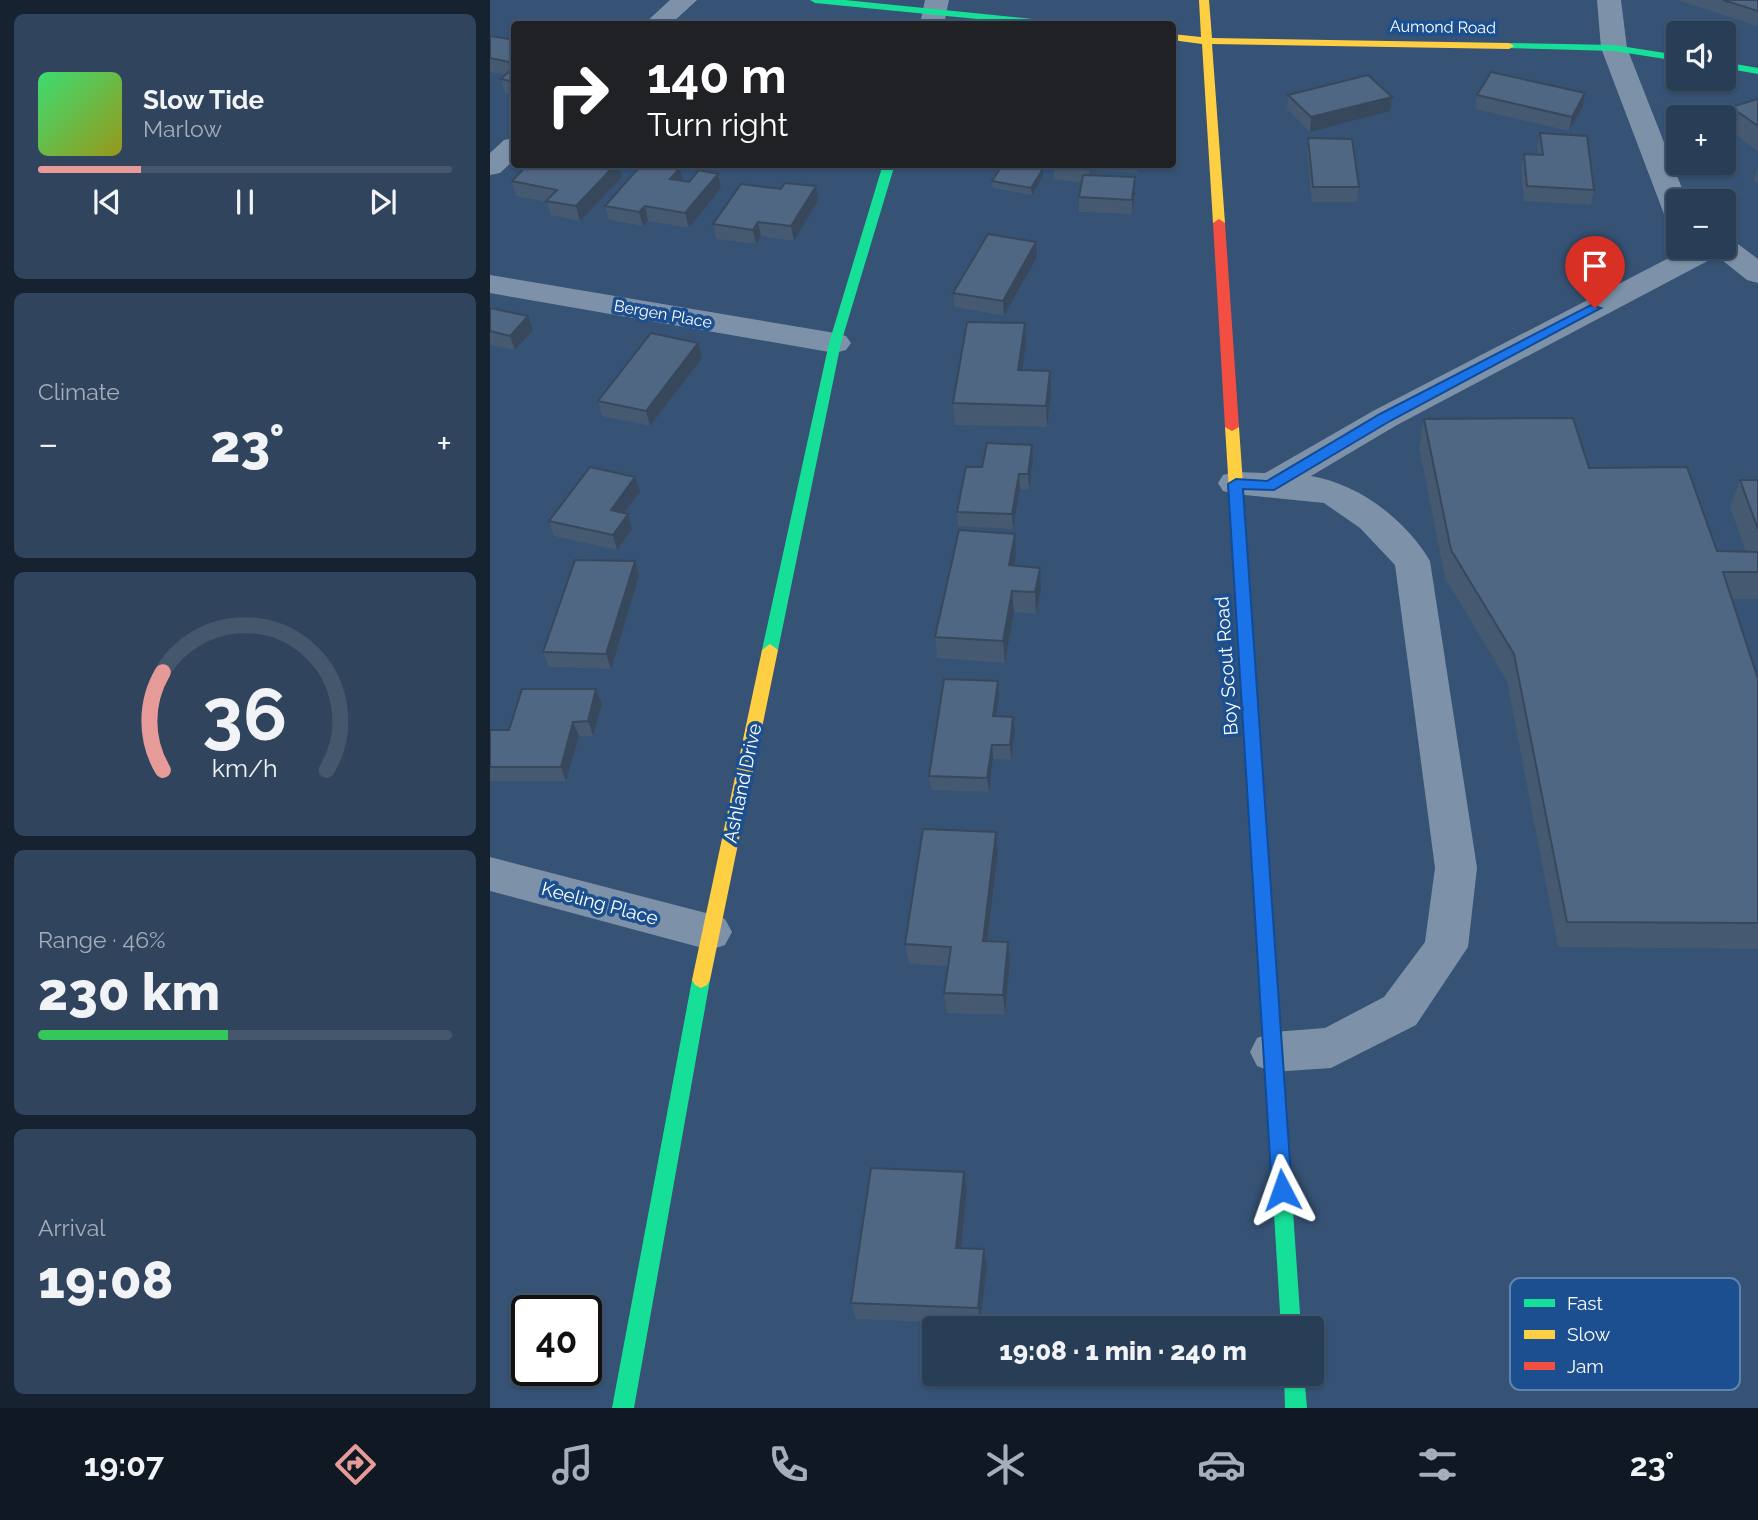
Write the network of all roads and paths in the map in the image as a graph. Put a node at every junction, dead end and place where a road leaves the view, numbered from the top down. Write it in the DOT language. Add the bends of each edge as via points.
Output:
graph roads {
  1 [pos="685,0"];
  2 [pos="815,0"];
  3 [pos="1204,0"];
  4 [pos="1609,0"];
  5 [pos="935,12"];
  6 [pos="660,21"];
  7 [pos="1023,21"];
  8 [pos="1176,37"];
  9 [pos="1206,41"];
  10 [pos="1614,48"];
  11 [pos="1666,56"];
  12 [pos="1736,67"];
  13 [pos="1758,71"];
  14 [pos="511,149"];
  15 [pos="490,167"];
  16 [pos="888,168"];
  17 [pos="1668,189"];
  18 [pos="1736,257"];
  19 [pos="1689,259"];
  20 [pos="1758,274"];
  21 [pos="490,284"];
  22 [pos="835,343"];
  23 [pos="1252,485"];
  24 [pos="490,874"];
  25 [pos="710,932"];
  26 [pos="1273,1052"];
  27 [pos="1290,1316"];
  28 [pos="1295,1386"];
  29 [pos="623,1408"];
  30 [pos="1296,1408"];
  1 -- 6 [label="street"];
  2 -- 5 [label="street"];
  3 -- 9 [label="street, Boy Scout Road"];
  4 -- 10 [label="street"];
  5 -- 7 [label="street"];
  8 -- 9 [label="street, Aumond Road"];
  9 -- 10 [label="street, Aumond Road"];
  9 -- 23 [label="street, Boy Scout Road"];
  10 -- 11 [label="street, Aumond Road"];
  10 -- 17 [label="street"];
  12 -- 13 [label="street"];
  14 -- 15 [label="street"];
  16 -- 22 [label="street, Ashland Drive"];
  18 -- 20 [label="street"];
  19 -- 23 [label="street"];
  21 -- 22 [label="street, Bergen Place"];
  22 -- 25 [label="street, Ashland Drive"];
  23 -- 26 [label="street, Boy Scout Road"];
  23 -- 26 [label="street" via="1324,490 1380,527 1412,561 1456,868 1446,947 1400,1011 1331,1048"];
  24 -- 25 [label="street, Keeling Place"];
  25 -- 29 [label="street, Ashland Drive"];
  26 -- 27 [label="street, Boy Scout Road"];
  28 -- 30 [label="street"];
}
